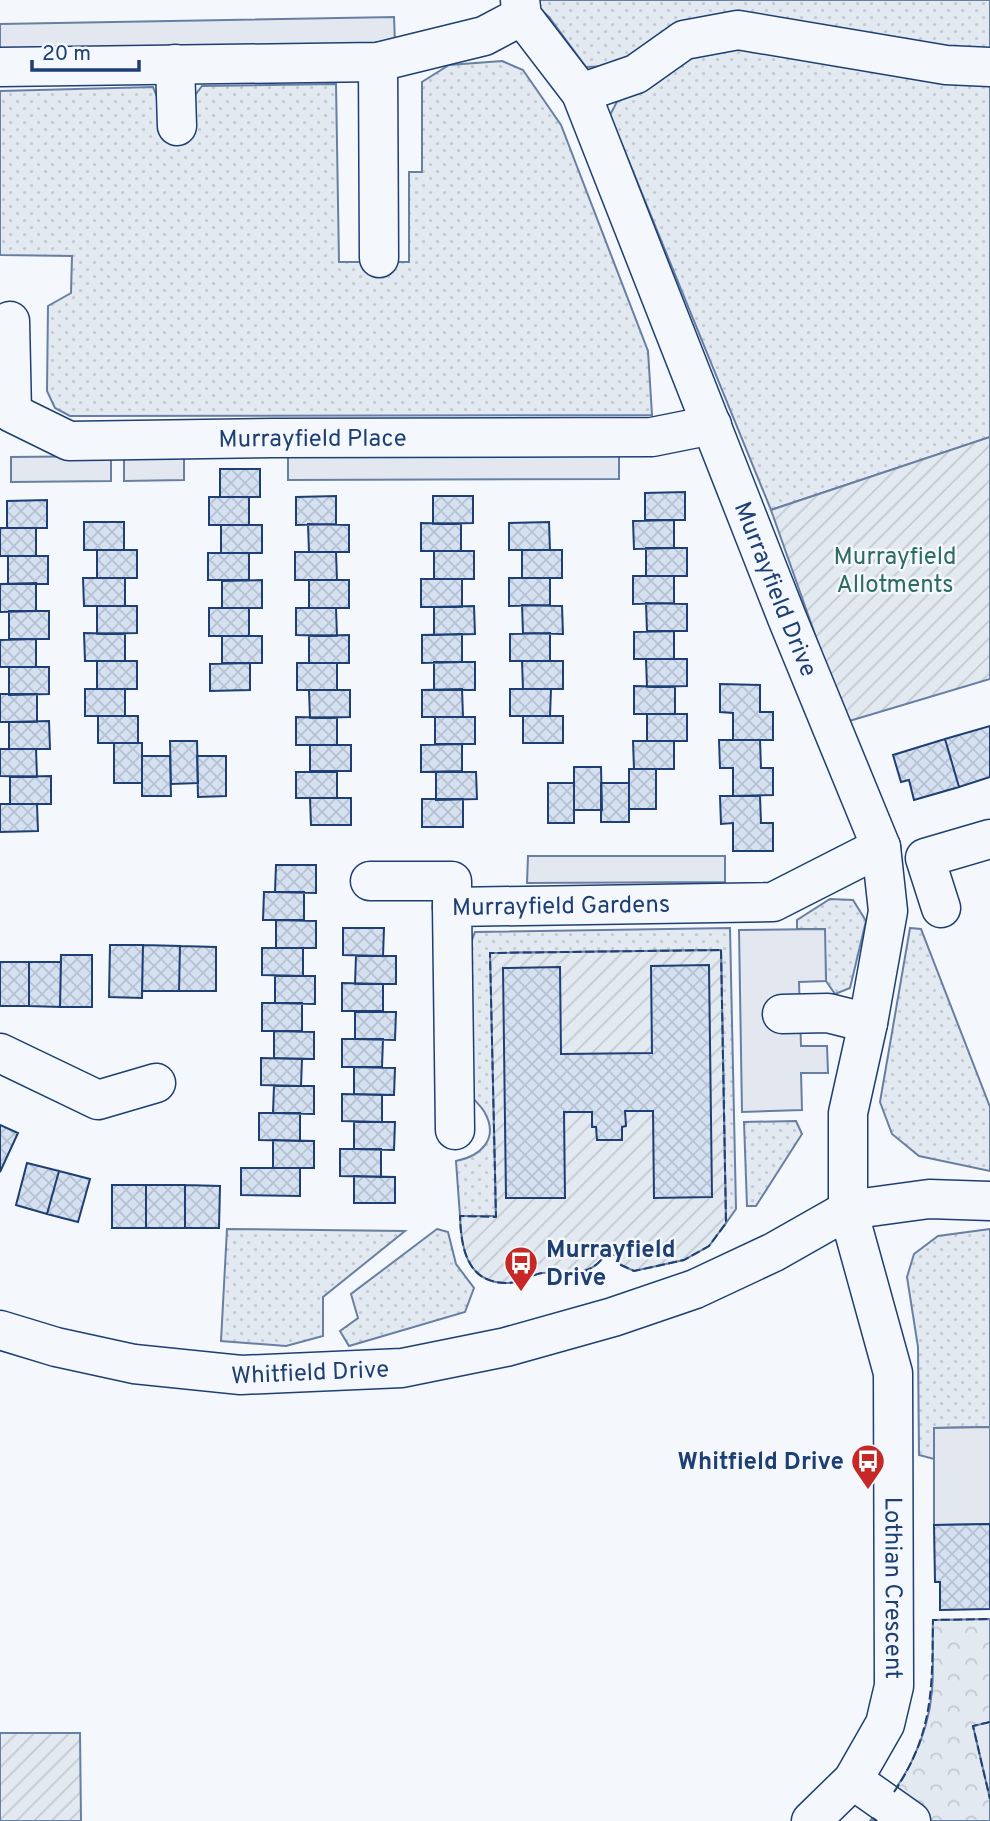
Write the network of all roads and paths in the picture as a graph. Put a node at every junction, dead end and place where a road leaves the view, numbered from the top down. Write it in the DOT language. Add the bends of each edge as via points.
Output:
graph roads {
  1 [pos="521,8"];
  2 [pos="378,62"];
  3 [pos="175,64"];
  4 [pos="0,67"];
  5 [pos="990,67"];
  6 [pos="581,93"];
  7 [pos="177,126"];
  8 [pos="379,258"];
  9 [pos="10,321"];
  10 [pos="712,425"];
  11 [pos="990,839"];
  12 [pos="881,847"];
  13 [pos="370,881"];
  14 [pos="452,907"];
  15 [pos="941,908"];
  16 [pos="782,1014"];
  17 [pos="868,1023"];
  18 [pos="0,1053"];
  19 [pos="156,1083"];
  20 [pos="455,1130"];
  21 [pos="990,1201"];
  22 [pos="848,1210"];
  23 [pos="0,1330"];
  24 [pos="853,1780"];
  25 [pos="811,1821"];
  26 [pos="911,1821"];
  1 -- 2 [label="street" via="484,36"];
  1 -- 6 [label="street, Murrayfield Drive"];
  2 -- 3 [label="street"];
  2 -- 8 [label="street"];
  3 -- 4 [label="street"];
  3 -- 7 [label="street"];
  5 -- 6 [label="street" via="946,65 738,30 684,40 636,74"];
  6 -- 10 [label="street, Murrayfield Drive"];
  9 -- 10 [label="street, Murrayfield Place" via="12,413 69,441 652,436"];
  10 -- 12 [label="street, Murrayfield Drive"];
  11 -- 15 [label="street" via="925,858"];
  12 -- 14 [label="street, Murrayfield Gardens" via="773,902"];
  12 -- 17 [label="street, Murrayfield Drive" via="888,911"];
  13 -- 14 [label="street" via="452,881"];
  14 -- 20 [label="street, Murrayfield Gardens"];
  16 -- 17 [label="street" via="828,1013"];
  17 -- 22 [label="street, Murrayfield Drive" via="848,1114"];
  18 -- 19 [label="street" via="98,1100"];
  21 -- 22 [label="street" via="929,1199"];
  22 -- 23 [label="street, Whitfield Drive" via="695,1289 506,1346 402,1368 241,1375 134,1364"];
  22 -- 24 [label="street, Lothian Crescent" via="893,1373 894,1686 885,1724"];
  24 -- 25 [label="street, Lothian Crescent"];
  24 -- 26 [label="street"];
}
